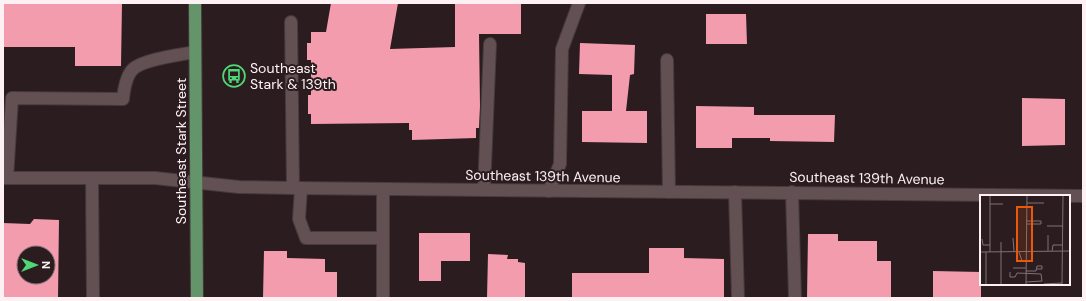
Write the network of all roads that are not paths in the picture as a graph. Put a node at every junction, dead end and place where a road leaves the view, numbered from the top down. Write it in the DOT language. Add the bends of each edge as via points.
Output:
graph roads {
  1 [pos="195,3"];
  2 [pos="579,3"];
  3 [pos="291,22"];
  4 [pos="490,44"];
  5 [pos="195,52"];
  6 [pos="667,60"];
  7 [pos="5,178"];
  8 [pos="92,178"];
  9 [pos="196,182"];
  10 [pos="297,188"];
  11 [pos="383,188"];
  12 [pos="484,190"];
  13 [pos="549,191"];
  14 [pos="669,192"];
  15 [pos="736,192"];
  16 [pos="792,192"];
  17 [pos="1010,195"];
  18 [pos="1070,196"];
  19 [pos="1083,196"];
  20 [pos="383,238"];
  21 [pos="93,298"];
  22 [pos="197,298"];
  23 [pos="383,298"];
  24 [pos="738,298"];
  25 [pos="795,298"];
  1 -- 5 [label="main road, Southeast Stark Street"];
  2 -- 13 [label="street" via="562,49 560,164"];
  3 -- 10 [label="street"];
  4 -- 12 [label="street"];
  5 -- 7 [label="street" via="146,62 132,70 125,85 123,99 12,98"];
  5 -- 9 [label="main road, Southeast Stark Street"];
  6 -- 14 [label="street"];
  7 -- 8 [label="street, Southeast 139th Avenue"];
  8 -- 9 [label="street, Southeast 139th Avenue" via="155,178"];
  8 -- 21 [label="street"];
  9 -- 10 [label="street, Southeast 139th Avenue"];
  9 -- 22 [label="main road, Southeast Stark Street"];
  10 -- 11 [label="street, Southeast 139th Avenue"];
  10 -- 20 [label="street" via="299,219 306,238"];
  11 -- 12 [label="street, Southeast 139th Avenue"];
  11 -- 20 [label="street"];
  12 -- 13 [label="street, Southeast 139th Avenue"];
  13 -- 14 [label="street, Southeast 139th Avenue"];
  14 -- 15 [label="street, Southeast 139th Avenue"];
  15 -- 16 [label="street, Southeast 139th Avenue"];
  15 -- 24 [label="street"];
  16 -- 17 [label="street, Southeast 139th Avenue"];
  16 -- 25 [label="street"];
  18 -- 19 [label="street, Southeast 139th Avenue"];
  20 -- 23 [label="street"];
}
